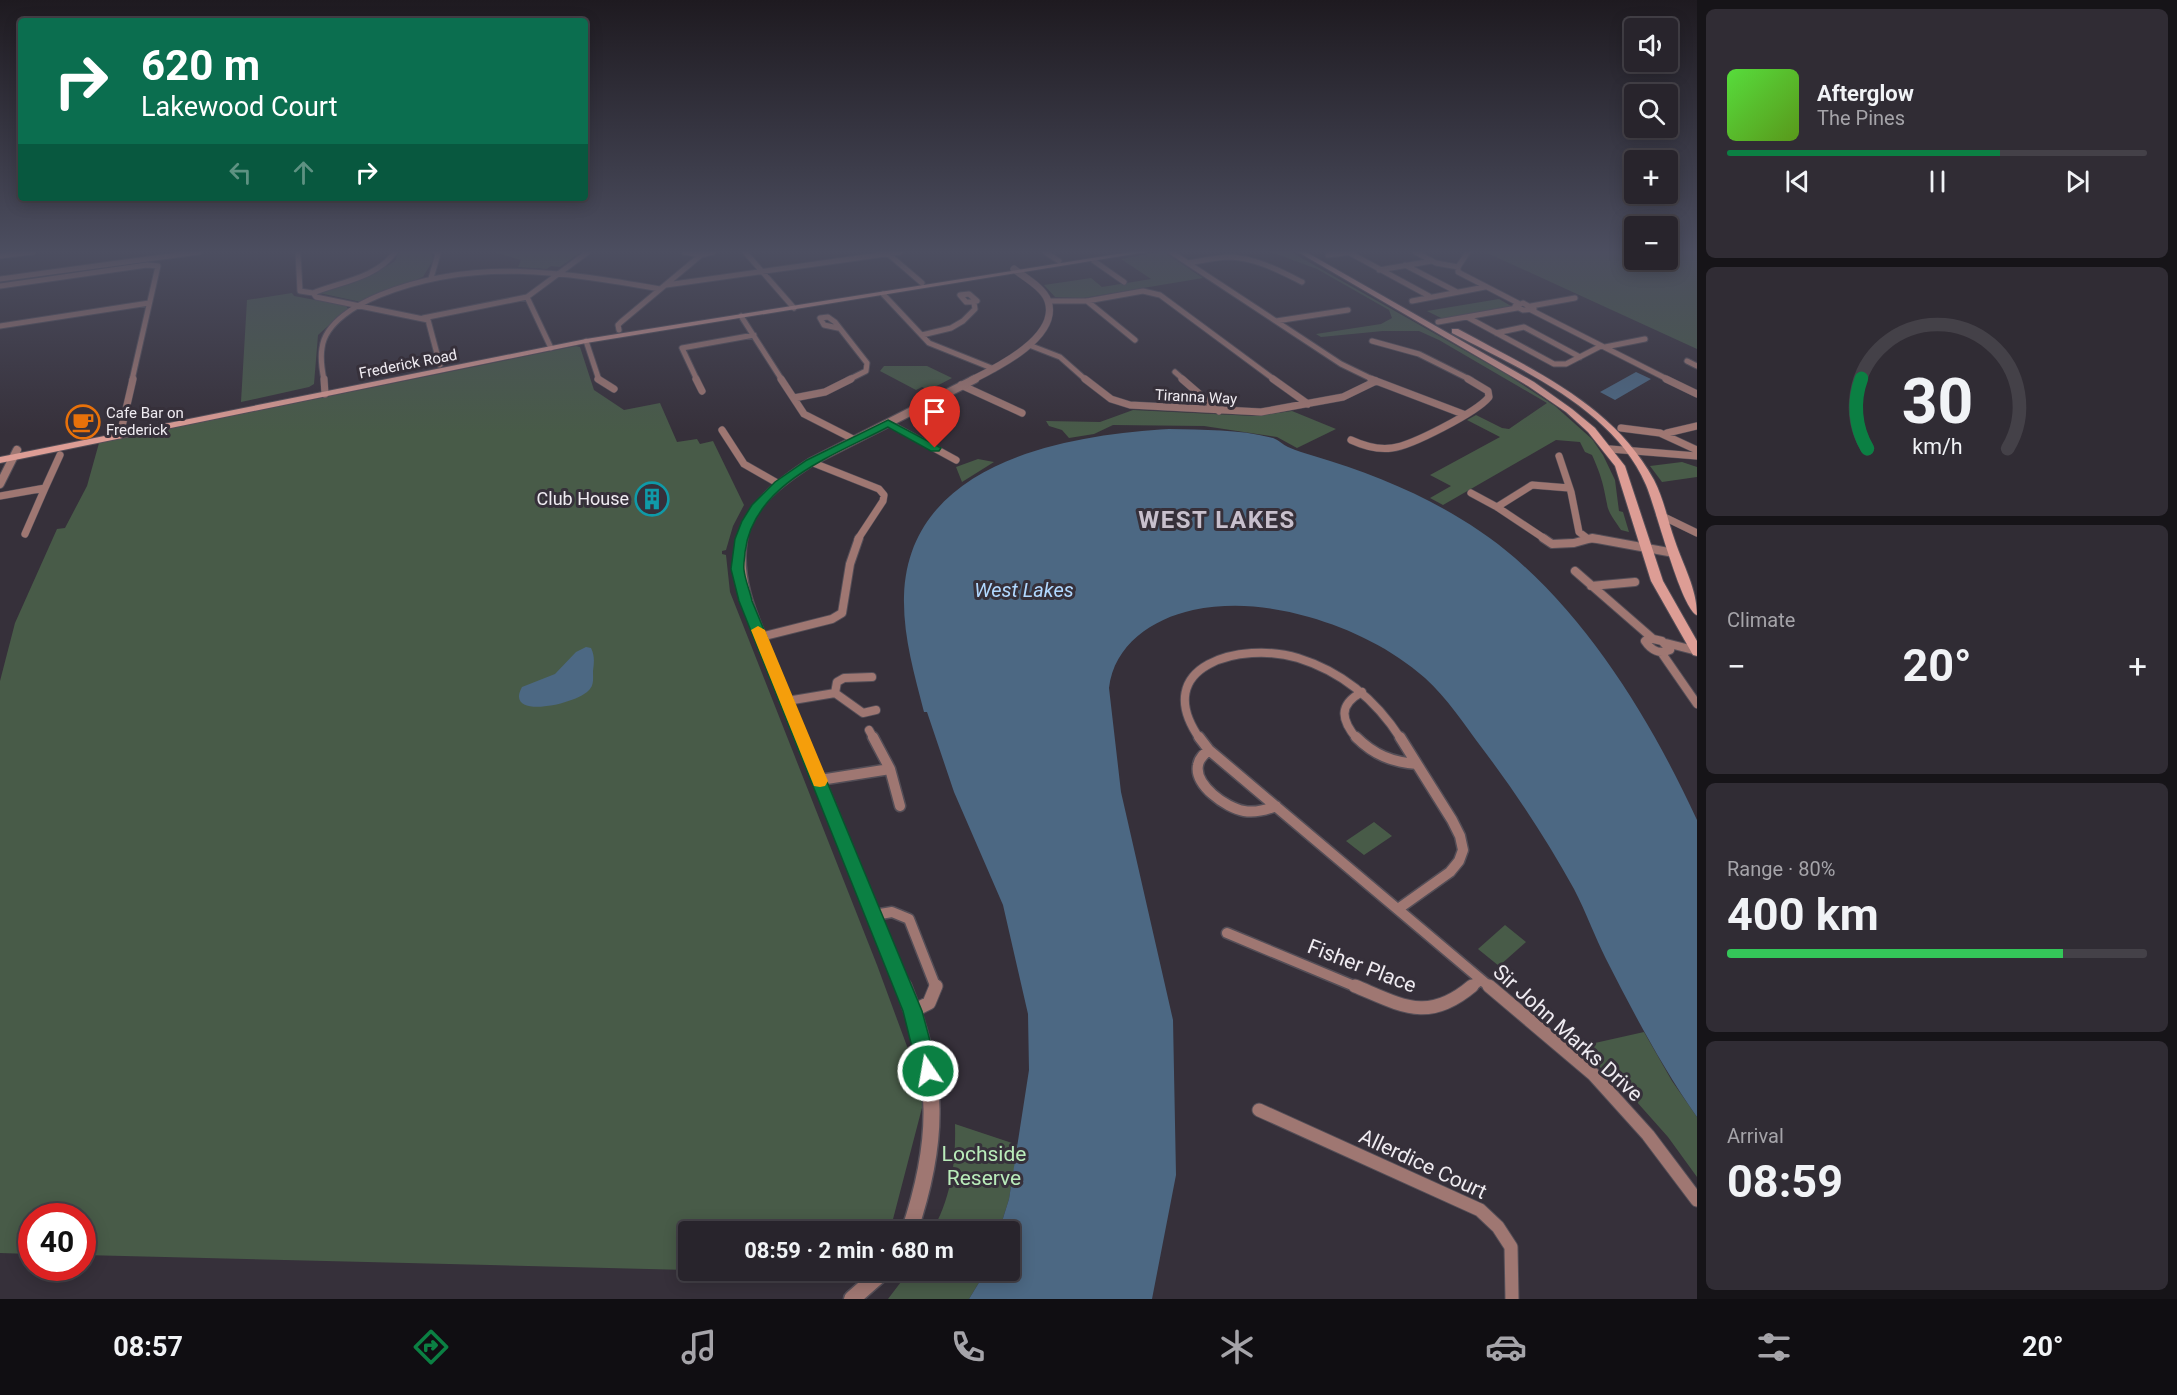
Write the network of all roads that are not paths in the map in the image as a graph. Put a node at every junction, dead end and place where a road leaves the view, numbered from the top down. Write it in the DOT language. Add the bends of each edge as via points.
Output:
graph roads {
  1 [pos="87,313"];
  2 [pos="147,313"];
  3 [pos="350,313"];
  4 [pos="397,313"];
  5 [pos="450,313"];
  6 [pos="534,313"];
  7 [pos="632,313"];
  8 [pos="745,313"];
  9 [pos="758,313"];
  10 [pos="901,313"];
  11 [pos="972,313"];
  12 [pos="1049,313"];
  13 [pos="1101,313"];
  14 [pos="1183,313"];
  15 [pos="1263,313"];
  16 [pos="1331,313"];
  17 [pos="1406,313"];
  18 [pos="1421,313"];
  19 [pos="1487,313"];
  20 [pos="1540,313"];
  21 [pos="741,316"];
  22 [pos="1467,317"];
  23 [pos="423,318"];
  24 [pos="1276,321"];
  25 [pos="1438,322"];
  26 [pos="0,326"];
  27 [pos="838,328"];
  28 [pos="620,330"];
  29 [pos="1495,333"];
  30 [pos="754,335"];
  31 [pos="922,335"];
  32 [pos="1646,339"];
  33 [pos="1135,340"];
  34 [pos="586,341"];
  35 [pos="1372,341"];
  36 [pos="1029,345"];
  37 [pos="550,346"];
  38 [pos="1603,346"];
  39 [pos="1580,357"];
  40 [pos="1687,361"];
  41 [pos="440,365"];
  42 [pos="1697,366"];
  43 [pos="994,369"];
  44 [pos="1175,372"];
  45 [pos="1376,381"];
  46 [pos="961,385"];
  47 [pos="614,389"];
  48 [pos="325,391"];
  49 [pos="702,391"];
  50 [pos="1697,394"];
  51 [pos="794,398"];
  52 [pos="1308,404"];
  53 [pos="1219,411"];
  54 [pos="1022,413"];
  55 [pos="1463,414"];
  56 [pos="888,423"];
  57 [pos="1697,426"];
  58 [pos="1621,428"];
  59 [pos="722,430"];
  60 [pos="120,432"];
  61 [pos="1667,433"];
  62 [pos="855,440"];
  63 [pos="1351,441"];
  64 [pos="1385,449"];
  65 [pos="1610,449"];
  66 [pos="1697,450"];
  67 [pos="1632,452"];
  68 [pos="16,453"];
  69 [pos="0,454"];
  70 [pos="60,455"];
  71 [pos="1559,456"];
  72 [pos="1684,456"];
  73 [pos="1697,456"];
  74 [pos="0,459"];
  75 [pos="956,460"];
  76 [pos="811,462"];
  77 [pos="1697,464"];
  78 [pos="0,484"];
  79 [pos="779,484"];
  80 [pos="45,488"];
  81 [pos="1569,488"];
  82 [pos="1471,493"];
  83 [pos="0,496"];
  84 [pos="1497,507"];
  85 [pos="1660,515"];
  86 [pos="1666,530"];
  87 [pos="1695,532"];
  88 [pos="25,534"];
  89 [pos="1587,538"];
  90 [pos="1645,547"];
  91 [pos="1674,553"];
  92 [pos="1575,571"];
  93 [pos="1635,582"];
  94 [pos="1591,586"];
  95 [pos="1697,611"];
  96 [pos="761,637"];
  97 [pos="1666,649"];
  98 [pos="1695,651"];
  99 [pos="872,677"];
  100 [pos="1362,692"];
  101 [pos="835,693"];
  102 [pos="787,701"];
  103 [pos="1697,704"];
  104 [pos="876,710"];
  105 [pos="869,730"];
  106 [pos="1209,750"];
  107 [pos="1417,764"];
  108 [pos="890,769"];
  109 [pos="819,780"];
  110 [pos="900,806"];
  111 [pos="1276,806"];
  112 [pos="1398,909"];
  113 [pos="874,915"];
  114 [pos="1227,933"];
  115 [pos="1480,980"];
  116 [pos="913,1011"];
  117 [pos="1260,1110"];
  118 [pos="1697,1200"];
  119 [pos="913,1221"];
  120 [pos="872,1281"];
  121 [pos="852,1299"];
  122 [pos="1512,1299"];
  1 -- 26 [label="street"];
  2 -- 60 [label="street"];
  3 -- 48 [label="street" via="326,335 322,357"];
  4 -- 23 [label="street"];
  5 -- 23 [label="street"];
  6 -- 37 [label="street"];
  7 -- 28 [label="street" via="618,326"];
  8 -- 28 [label="main road, Frederick Road"];
  9 -- 21 [label="main road, Frederick Road"];
  10 -- 31 [label="street"];
  11 -- 31 [label="street" via="963,323"];
  12 -- 36 [label="street" via="1043,330"];
  13 -- 33 [label="street"];
  14 -- 52 [label="street"];
  15 -- 24 [label="street"];
  16 -- 24 [label="street"];
  17 -- 65 [label="main road" via="1531,384 1575,416"];
  18 -- 25 [label="main road"];
  19 -- 22 [label="street"];
  20 -- 38 [label="street"];
  21 -- 30 [label="street"];
  21 -- 34 [label="main road, Frederick Road"];
  22 -- 25 [label="street"];
  22 -- 29 [label="street"];
  23 -- 41 [label="street" via="428,320"];
  24 -- 45 [label="street" via="1335,360"];
  25 -- 67 [label="main road" via="1564,393 1607,425"];
  27 -- 51 [label="street" via="867,363 866,370 825,392"];
  28 -- 37 [label="main road, Frederick Road"];
  29 -- 39 [label="street" via="1524,327"];
  29 -- 39 [label="street" via="1554,364 1566,364"];
  30 -- 49 [label="street" via="682,348"];
  30 -- 51 [label="street"];
  31 -- 43 [label="street" via="935,346"];
  32 -- 38 [label="street"];
  34 -- 37 [label="main road, Frederick Road"];
  34 -- 47 [label="street" via="599,381"];
  35 -- 55 [label="street" via="1437,360 1488,391 1487,399"];
  36 -- 43 [label="street"];
  36 -- 53 [label="street, Tiranna Way" via="1062,358 1106,398 1119,404"];
  37 -- 41 [label="main road, Frederick Road"];
  37 -- 48 [label="main road, Frederick Road"];
  38 -- 39 [label="street"];
  38 -- 50 [label="street"];
  40 -- 42 [label="street"];
  41 -- 48 [label="main road, Frederick Road"];
  43 -- 46 [label="street"];
  44 -- 53 [label="street"];
  45 -- 52 [label="street, Tiranna Way" via="1351,395"];
  45 -- 55 [label="street"];
  46 -- 54 [label="street"];
  46 -- 56 [label="street"];
  48 -- 60 [label="main road, Frederick Road"];
  51 -- 62 [label="street" via="804,414"];
  52 -- 53 [label="street, Tiranna Way" via="1261,412"];
  55 -- 64 [label="street" via="1399,448"];
  56 -- 62 [label="street"];
  56 -- 75 [label="street"];
  57 -- 61 [label="street"];
  58 -- 61 [label="street"];
  59 -- 79 [label="street" via="741,463"];
  60 -- 68 [label="main road, Frederick Road"];
  61 -- 66 [label="street"];
  62 -- 76 [label="street"];
  63 -- 64 [label="street" via="1367,448"];
  65 -- 67 [label="street"];
  65 -- 90 [label="main road" via="1620,466"];
  67 -- 72 [label="street"];
  67 -- 85 [label="main road" via="1651,484"];
  68 -- 69 [label="main road, Frederick Road"];
  68 -- 74 [label="main road, Frederick Road"];
  68 -- 78 [label="street"];
  70 -- 80 [label="street"];
  71 -- 81 [label="street"];
  72 -- 73 [label="street"];
  72 -- 77 [label="street"];
  76 -- 79 [label="street"];
  76 -- 96 [label="street" via="879,489 883,501 857,541 842,613"];
  79 -- 96 [label="street" via="756,507 738,553 741,585"];
  80 -- 83 [label="street"];
  80 -- 88 [label="street"];
  81 -- 84 [label="street" via="1532,485"];
  81 -- 89 [label="street" via="1579,532"];
  82 -- 84 [label="street"];
  84 -- 89 [label="street" via="1552,544"];
  85 -- 86 [label="main road"];
  85 -- 87 [label="street"];
  86 -- 87 [label="street"];
  86 -- 91 [label="main road"];
  89 -- 90 [label="street"];
  90 -- 91 [label="street"];
  90 -- 98 [label="main road" via="1657,581"];
  91 -- 95 [label="main road"];
  92 -- 94 [label="street"];
  93 -- 94 [label="street"];
  94 -- 97 [label="street" via="1652,638 1646,644"];
  96 -- 102 [label="street"];
  97 -- 98 [label="street"];
  97 -- 103 [label="street"];
  99 -- 101 [label="street" via="844,678 837,682"];
  100 -- 106 [label="street, Sir John Marks Drive" via="1340,676 1294,656 1254,652 1217,660 1191,679 1185,693 1185,710 1192,727"];
  100 -- 107 [label="street, Sir John Marks Drive"];
  100 -- 107 [label="street" via="1348,700 1345,708 1351,731 1364,746 1387,759"];
  101 -- 102 [label="street"];
  101 -- 104 [label="street" via="863,713"];
  102 -- 109 [label="street"];
  105 -- 108 [label="street"];
  106 -- 111 [label="street, Sir John Marks Drive"];
  106 -- 111 [label="street" via="1196,762 1201,779 1213,793 1241,811"];
  107 -- 112 [label="street, Sir John Marks Drive" via="1463,845 1462,856 1458,865"];
  108 -- 109 [label="street"];
  108 -- 110 [label="street"];
  109 -- 113 [label="street"];
  111 -- 112 [label="street, Sir John Marks Drive"];
  112 -- 115 [label="street, Sir John Marks Drive"];
  113 -- 116 [label="street"];
  113 -- 116 [label="street" via="889,910 909,919 936,987 926,1007"];
  114 -- 115 [label="street, Fisher Place" via="1398,1005 1437,1009 1452,1003"];
  115 -- 118 [label="street, Sir John Marks Drive" via="1622,1103"];
  116 -- 119 [label="street" via="926,1054 933,1104 930,1146"];
  117 -- 122 [label="street, Allerdice Court" via="1480,1210 1511,1247"];
  120 -- 121 [label="street"];
}
